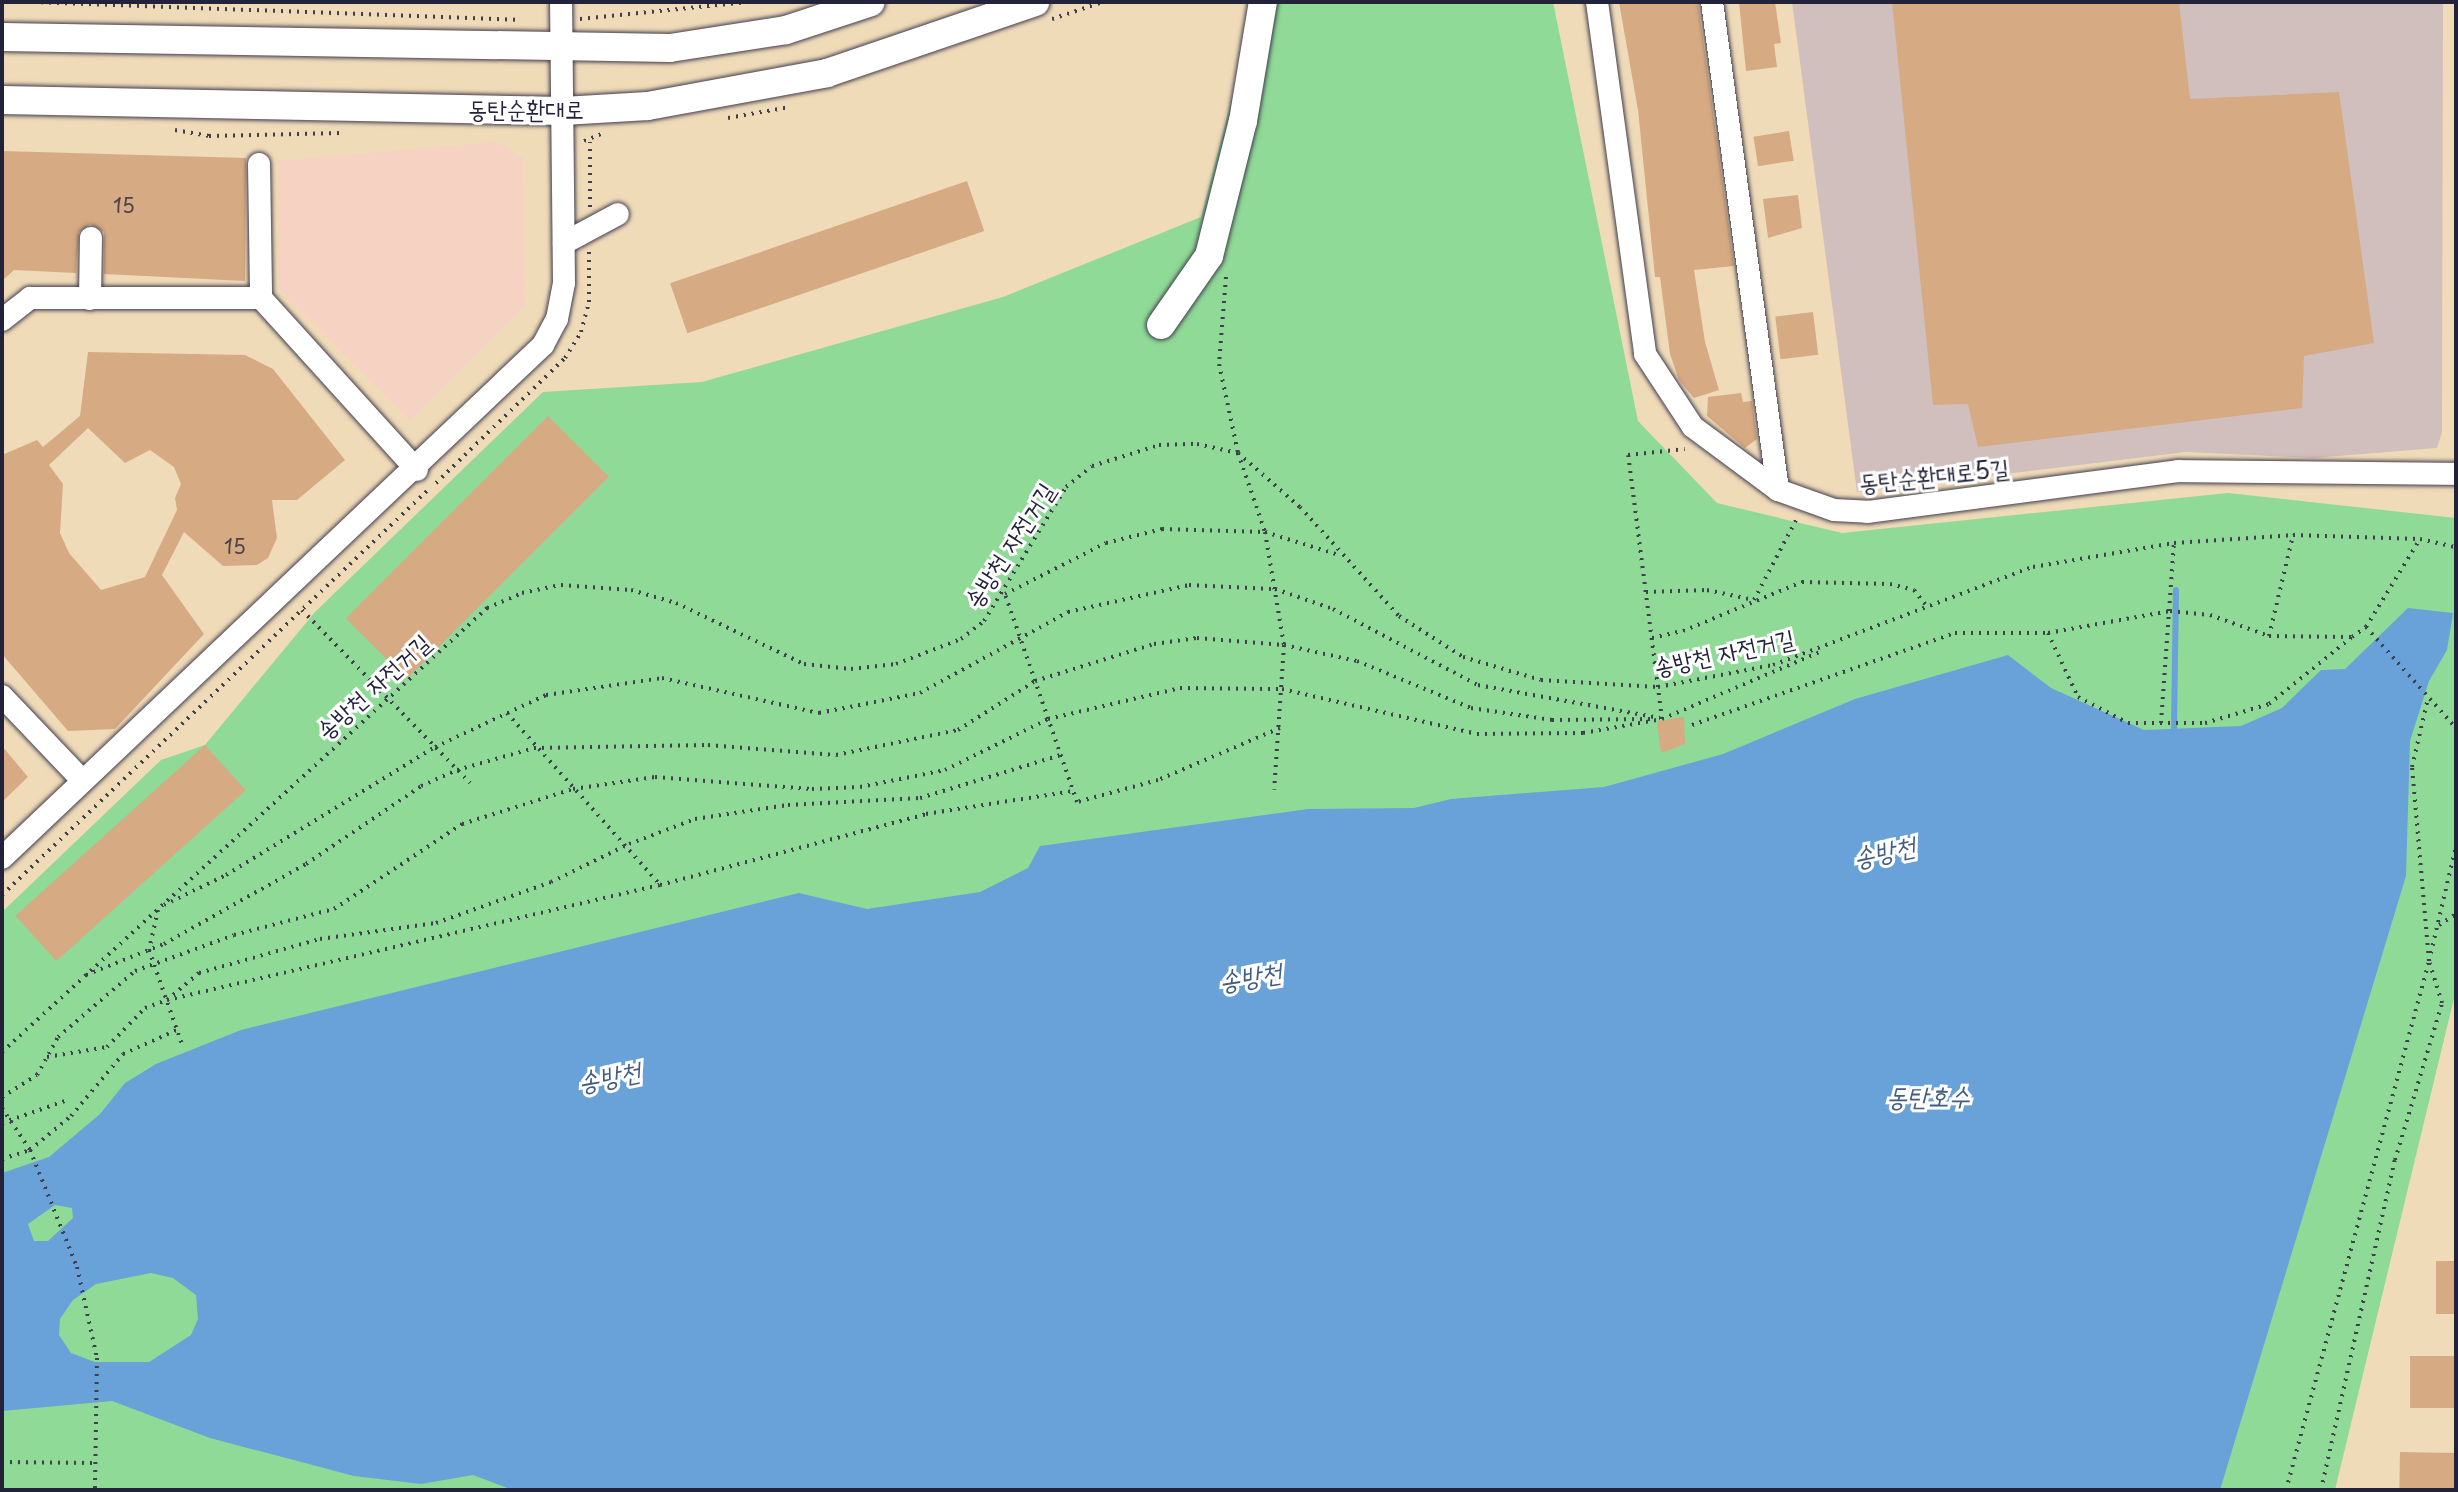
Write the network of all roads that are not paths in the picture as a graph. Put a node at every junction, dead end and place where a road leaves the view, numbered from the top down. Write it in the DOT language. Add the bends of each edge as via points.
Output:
graph roads {
  1 [pos="561,2"];
  2 [pos="871,2"];
  3 [pos="1035,2"];
  4 [pos="1263,2"];
  5 [pos="1597,2"];
  6 [pos="1712,2"];
  7 [pos="2,37"];
  8 [pos="560,48"];
  9 [pos="2,100"];
  10 [pos="563,111"];
  11 [pos="259,164"];
  12 [pos="618,214"];
  13 [pos="91,238"];
  14 [pos="564,243"];
  15 [pos="261,298"];
  16 [pos="90,299"];
  17 [pos="2,320"];
  18 [pos="1161,325"];
  19 [pos="417,470"];
  20 [pos="2456,474"];
  21 [pos="1778,490"];
  22 [pos="2,696"];
  23 [pos="83,781"];
  24 [pos="2,858"];
  1 -- 8 [label="street"];
  2 -- 8 [label="main road" via="732,43"];
  3 -- 10 [label="main road, 동탄순환대로" via="889,54 775,86 648,106"];
  4 -- 18 [label="main road" via="1243,121 1209,256"];
  5 -- 21 [label="street, 동탄순환대로5길" via="1645,354 1693,427"];
  6 -- 21 [label="street"];
  7 -- 8 [label="main road"];
  8 -- 10 [label="street"];
  9 -- 10 [label="main road, 동탄순환대로"];
  10 -- 14 [label="street"];
  11 -- 15 [label="street"];
  12 -- 14 [label="street"];
  13 -- 16 [label="street"];
  14 -- 19 [label="street" via="557,319 543,345"];
  15 -- 16 [label="street"];
  15 -- 19 [label="street"];
  16 -- 17 [label="street" via="30,298"];
  19 -- 23 [label="street"];
  20 -- 21 [label="street, 동탄순환대로5길" via="2178,471 1868,512 1804,503"];
  22 -- 23 [label="street"];
  23 -- 24 [label="street"];
}
